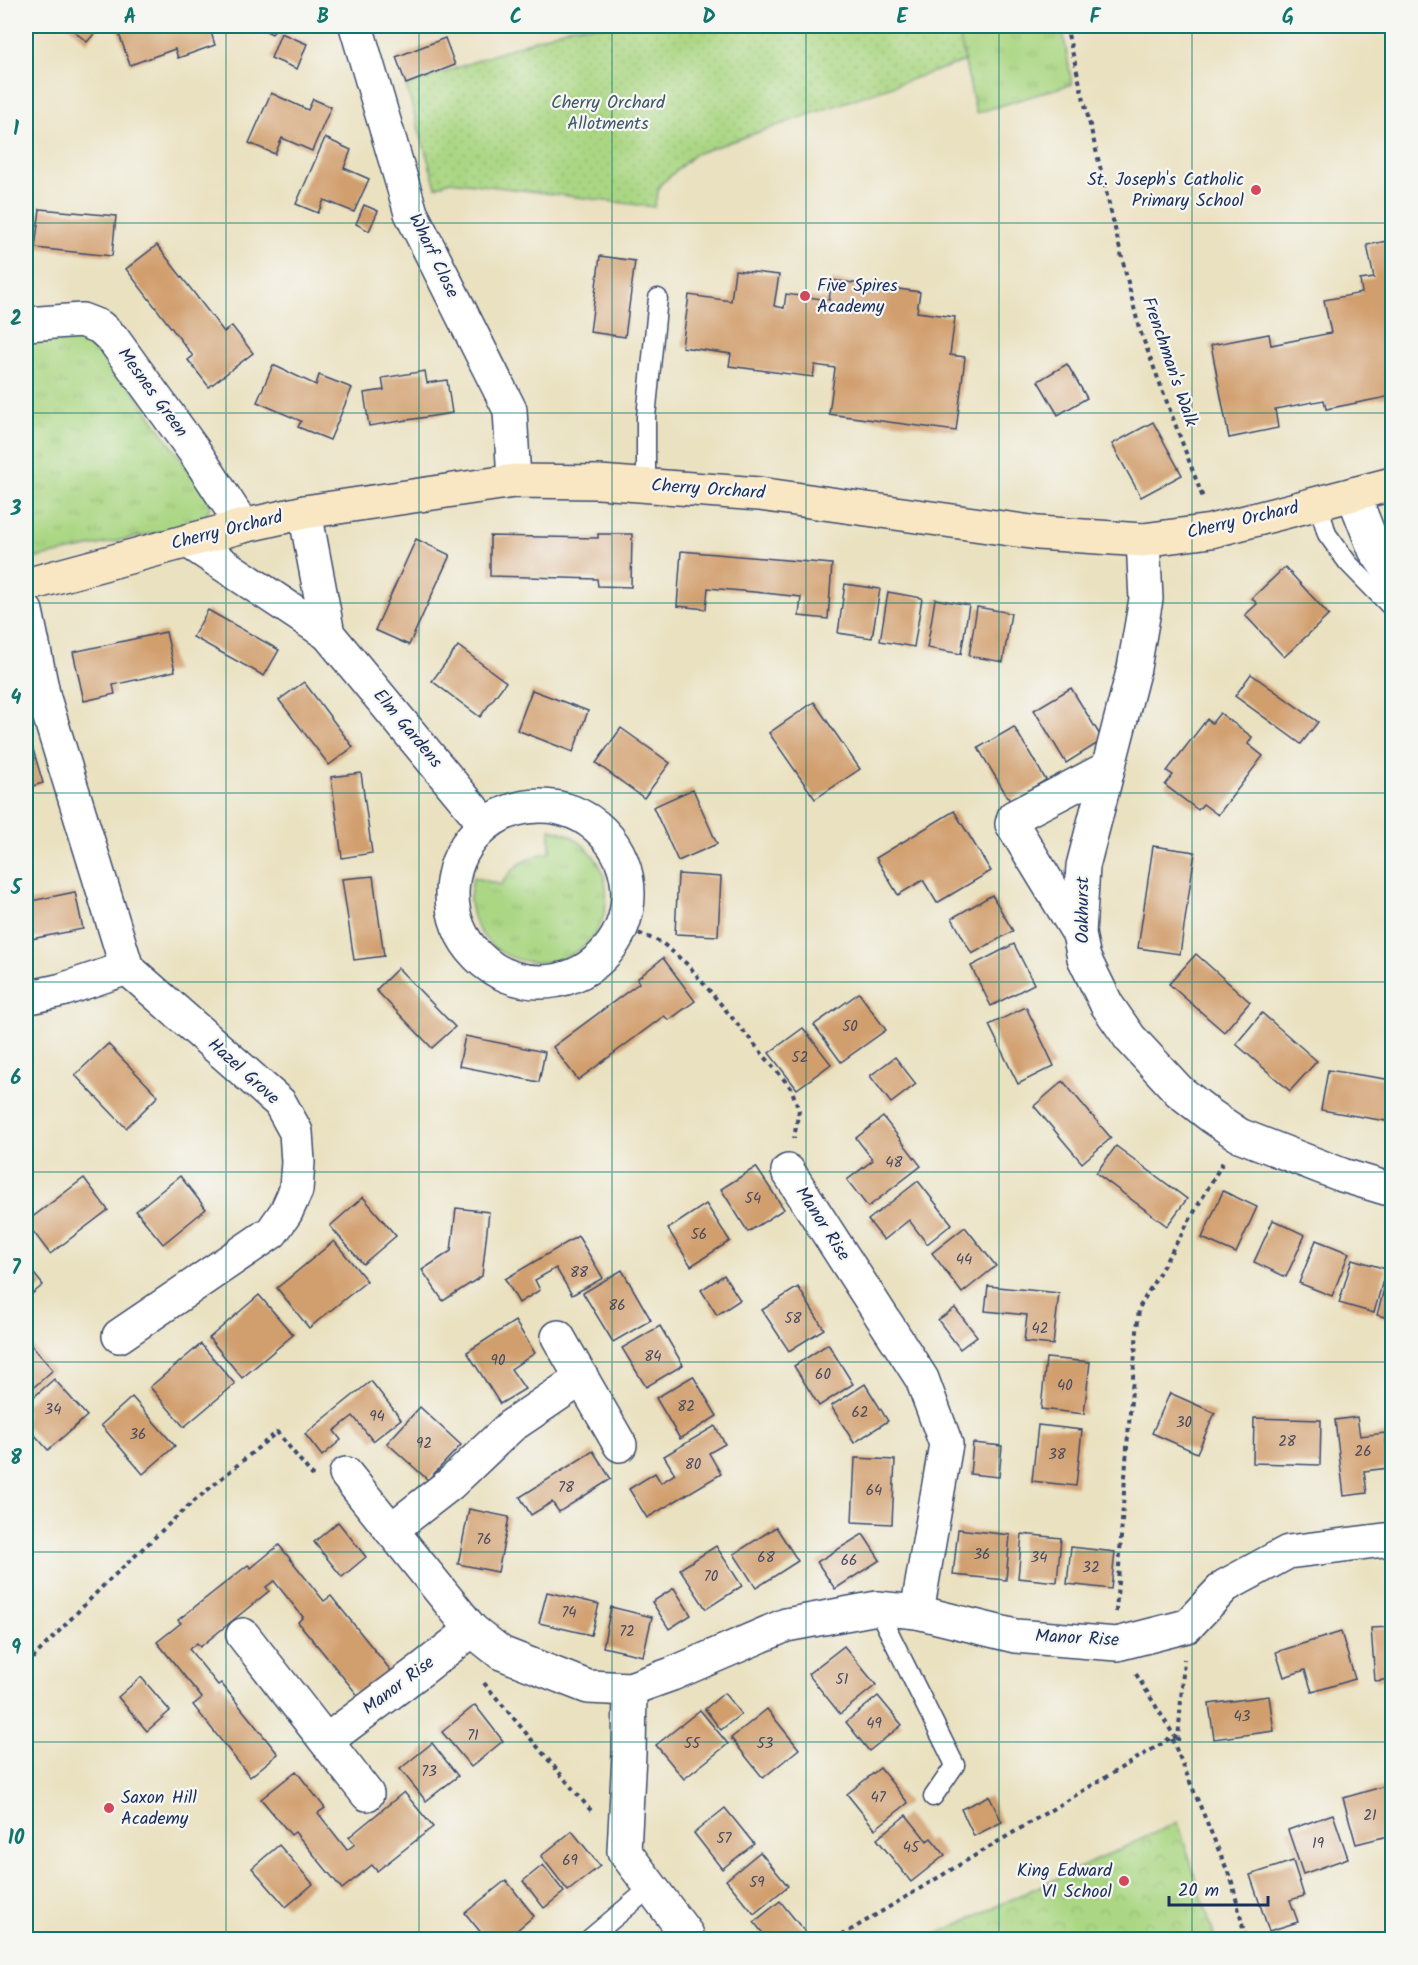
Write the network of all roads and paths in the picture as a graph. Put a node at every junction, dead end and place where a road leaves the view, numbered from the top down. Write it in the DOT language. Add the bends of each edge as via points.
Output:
graph roads {
  1 [pos="356,26"];
  2 [pos="1066,26"];
  3 [pos="658,298"];
  4 [pos="26,324"];
  5 [pos="514,481"];
  6 [pos="1392,484"];
  7 [pos="646,486"];
  8 [pos="1353,494"];
  9 [pos="1318,503"];
  10 [pos="304,512"];
  11 [pos="243,526"];
  12 [pos="1211,531"];
  13 [pos="1143,540"];
  14 [pos="188,541"];
  15 [pos="1392,574"];
  16 [pos="26,585"];
  17 [pos="1392,608"];
  18 [pos="26,611"];
  19 [pos="328,634"];
  20 [pos="1108,768"];
  21 [pos="485,824"];
  22 [pos="622,927"];
  23 [pos="1079,934"];
  24 [pos="127,968"];
  25 [pos="26,998"];
  26 [pos="1239,1135"];
  27 [pos="788,1171"];
  28 [pos="1392,1190"];
  29 [pos="119,1336"];
  30 [pos="558,1337"];
  31 [pos="582,1378"];
  32 [pos="620,1445"];
  33 [pos="346,1474"];
  34 [pos="314,1476"];
  35 [pos="391,1530"];
  36 [pos="1392,1539"];
  37 [pos="877,1608"];
  38 [pos="917,1611"];
  39 [pos="1187,1626"];
  40 [pos="243,1635"];
  41 [pos="462,1638"];
  42 [pos="1118,1644"];
  43 [pos="26,1665"];
  44 [pos="630,1689"];
  45 [pos="1171,1738"];
  46 [pos="326,1741"];
  47 [pos="1178,1742"];
  48 [pos="367,1794"];
  49 [pos="933,1797"];
  50 [pos="624,1851"];
  51 [pos="651,1887"];
  52 [pos="687,1935"];
  53 [pos="588,1940"];
  54 [pos="834,1940"];
  55 [pos="1246,1940"];
  1 -- 5 [label="street, Wharf Close" via="411,213 510,410"];
  2 -- 12 [label="path, Frenchman's Walk" via="1139,328 1199,483"];
  3 -- 7 [label="lane" via="646,417"];
  4 -- 11 [label="street, Mesnes Green" via="82,320 100,327 113,339"];
  5 -- 7 [label="street, Cherry Orchard"];
  5 -- 10 [label="street, Cherry Orchard"];
  6 -- 8 [label="street, Cherry Orchard"];
  7 -- 13 [label="street, Cherry Orchard" via="759,494 1038,533"];
  8 -- 9 [label="street, Cherry Orchard"];
  8 -- 15 [label="street" via="1375,550"];
  9 -- 12 [label="street, Cherry Orchard"];
  9 -- 17 [label="lane" via="1327,534 1348,563"];
  10 -- 11 [label="street, Cherry Orchard"];
  10 -- 19 [label="street, Elm Gardens"];
  11 -- 14 [label="street, Cherry Orchard"];
  12 -- 13 [label="street, Cherry Orchard"];
  13 -- 20 [label="street, Oakhurst" via="1146,599 1134,668"];
  14 -- 16 [label="street, Cherry Orchard"];
  14 -- 19 [label="street, Elm Gardens"];
  18 -- 24 [label="street" via="44,698"];
  19 -- 21 [label="street, Elm Gardens"];
  20 -- 23 [label="street, Oakhurst" via="1083,866"];
  20 -- 23 [label="street" via="1014,817 1012,824"];
  21 -- 22 [label="street" via="507,811 532,805 558,807 582,816 603,831 618,852 627,876 628,902"];
  21 -- 22 [label="street" via="465,846 454,873 452,902 459,931 476,955 491,967 527,982 557,981 584,971 607,952"];
  22 -- 27 [label="path" via="661,942 688,965 791,1088 799,1110"];
  23 -- 26 [label="street, Oakhurst" via="1092,975 1130,1038 1179,1091"];
  24 -- 25 [label="street"];
  24 -- 29 [label="street, Hazel Grove" via="280,1103 296,1132 298,1162 296,1190 272,1232"];
  26 -- 28 [label="street, Oakhurst" via="1332,1172"];
  26 -- 42 [label="path" via="1139,1308 1116,1601"];
  27 -- 38 [label="street, Manor Rise" via="922,1379 946,1444"];
  30 -- 31 [label="street"];
  31 -- 32 [label="street"];
  31 -- 35 [label="street" via="511,1426 450,1484"];
  33 -- 35 [label="street, Manor Rise"];
  34 -- 43 [label="path" via="277,1432 186,1508"];
  35 -- 41 [label="street, Manor Rise"];
  36 -- 39 [label="street" via="1288,1552 1225,1586"];
  37 -- 38 [label="street, Manor Rise"];
  37 -- 44 [label="street, Manor Rise" via="786,1625"];
  37 -- 49 [label="lane" via="955,1765"];
  38 -- 42 [label="street, Manor Rise" via="1015,1636"];
  39 -- 42 [label="street, Manor Rise"];
  39 -- 47 [label="path"];
  40 -- 46 [label="street"];
  41 -- 44 [label="street, Manor Rise" via="588,1687"];
  41 -- 46 [label="street, Manor Rise"];
  41 -- 50 [label="path"];
  42 -- 47 [label="path"];
  44 -- 50 [label="street"];
  45 -- 47 [label="path"];
  45 -- 54 [label="path"];
  45 -- 55 [label="path" via="1232,1882"];
  46 -- 48 [label="street"];
  50 -- 51 [label="street"];
  51 -- 52 [label="street"];
  51 -- 53 [label="lane"];
}
